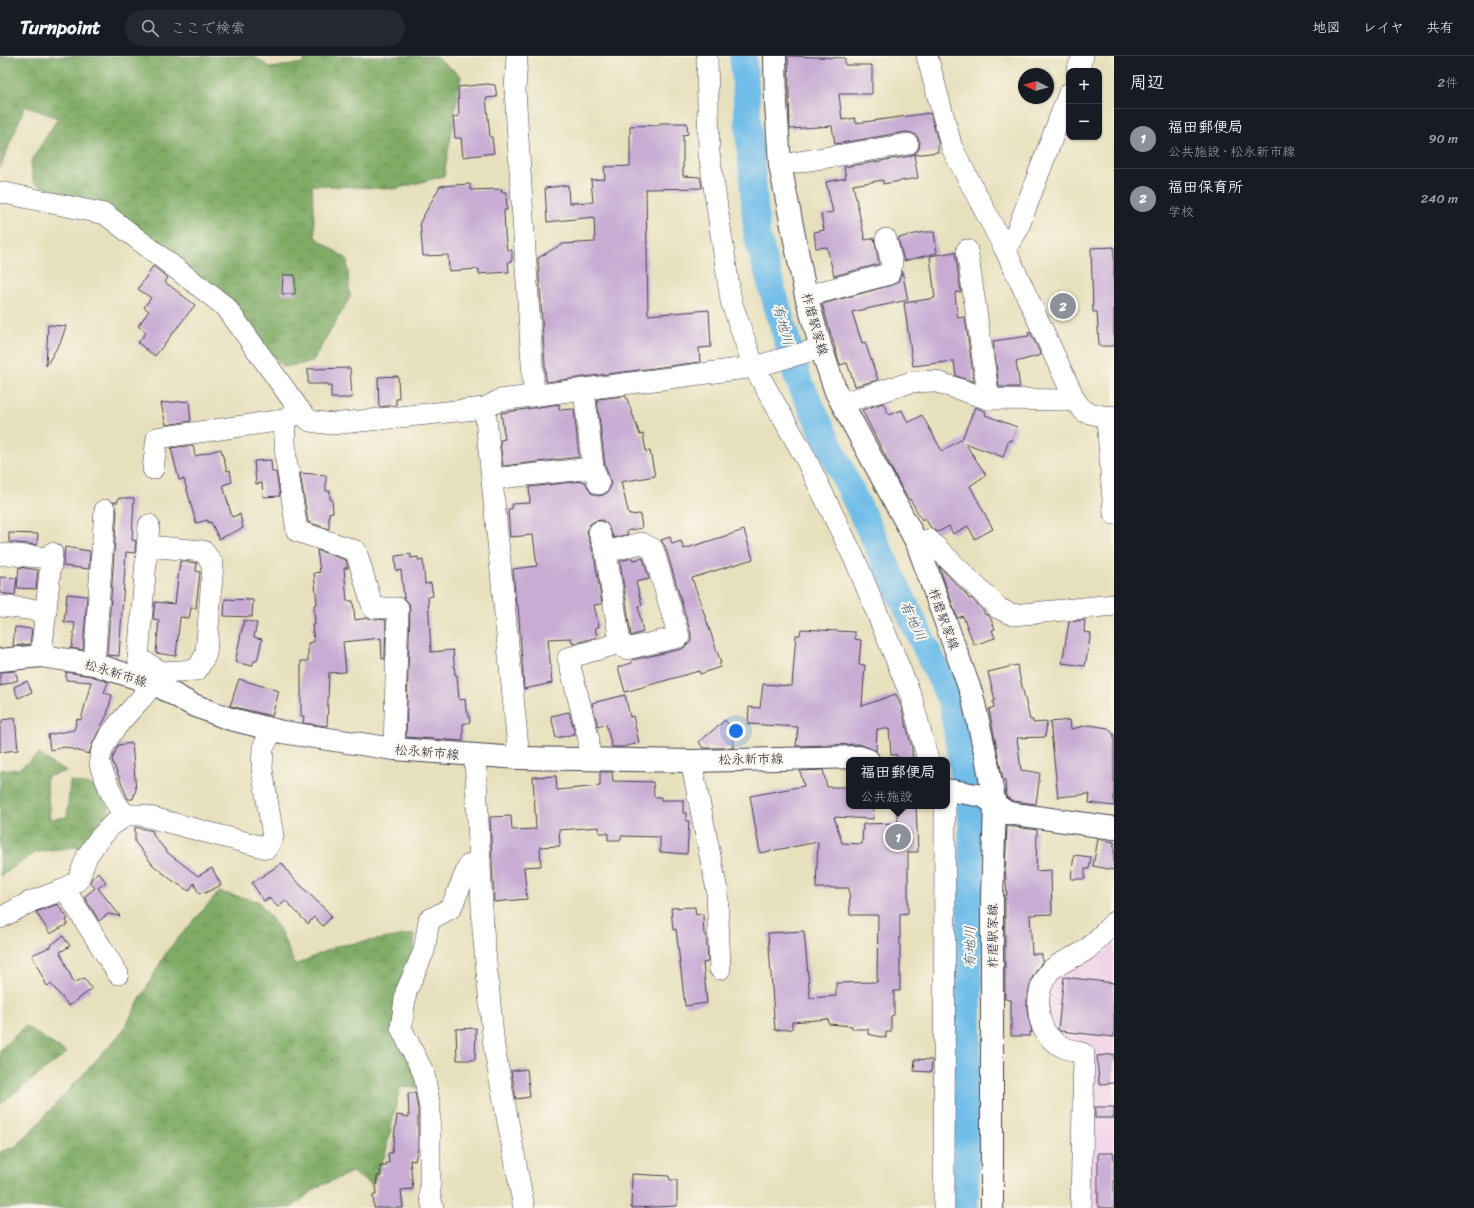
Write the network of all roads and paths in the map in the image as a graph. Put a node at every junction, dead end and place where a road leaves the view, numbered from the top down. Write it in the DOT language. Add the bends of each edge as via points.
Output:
graph roads {
  1 [pos="517,56"];
  2 [pos="707,56"];
  3 [pos="775,56"];
  4 [pos="927,56"];
  5 [pos="1066,101"];
  6 [pos="908,144"];
  7 [pos="780,165"];
  8 [pos="0,192"];
  9 [pos="886,239"];
  10 [pos="1005,249"];
  11 [pos="967,250"];
  12 [pos="806,296"];
  13 [pos="821,348"];
  14 [pos="754,367"];
  15 [pos="584,390"];
  16 [pos="534,396"];
  17 [pos="989,399"];
  18 [pos="1076,402"];
  19 [pos="842,403"];
  20 [pos="485,408"];
  21 [pos="292,416"];
  22 [pos="1111,416"];
  23 [pos="153,469"];
  24 [pos="492,480"];
  25 [pos="106,510"];
  26 [pos="1114,514"];
  27 [pos="149,525"];
  28 [pos="599,532"];
  29 [pos="917,543"];
  30 [pos="148,546"];
  31 [pos="606,552"];
  32 [pos="0,556"];
  33 [pos="1114,605"];
  34 [pos="0,606"];
  35 [pos="46,610"];
  36 [pos="620,643"];
  37 [pos="41,656"];
  38 [pos="0,660"];
  39 [pos="94,664"];
  40 [pos="158,678"];
  41 [pos="274,729"];
  42 [pos="394,749"];
  43 [pos="475,756"];
  44 [pos="846,757"];
  45 [pos="927,757"];
  46 [pos="519,758"];
  47 [pos="588,758"];
  48 [pos="691,761"];
  49 [pos="950,791"];
  50 [pos="989,801"];
  51 [pos="945,809"];
  52 [pos="127,815"];
  53 [pos="1114,828"];
  54 [pos="480,860"];
  55 [pos="65,889"];
  56 [pos="0,918"];
  57 [pos="1114,922"];
  58 [pos="720,969"];
  59 [pos="118,974"];
  60 [pos="433,1208"];
  61 [pos="524,1208"];
  62 [pos="944,1208"];
  63 [pos="992,1208"];
  64 [pos="1081,1208"];
  1 -- 16 [label="street" via="515,90"];
  2 -- 14 [label="street" via="709,153 730,293"];
  3 -- 7 [label="main road, 柞磨駅家線"];
  4 -- 10 [label="street" via="952,148"];
  5 -- 10 [label="street" via="1017,231"];
  6 -- 7 [label="street"];
  7 -- 12 [label="main road, 柞磨駅家線"];
  8 -- 21 [label="street" via="105,214 226,307"];
  9 -- 12 [label="street" via="892,264 889,274"];
  10 -- 18 [label="street"];
  11 -- 17 [label="street"];
  12 -- 13 [label="main road, 柞磨駅家線"];
  13 -- 14 [label="street"];
  13 -- 19 [label="main road, 柞磨駅家線"];
  14 -- 15 [label="street"];
  14 -- 45 [label="street" via="804,455 857,564 911,696"];
  15 -- 16 [label="street"];
  15 -- 24 [label="street" via="596,476"];
  16 -- 20 [label="street" via="500,400"];
  17 -- 18 [label="street"];
  17 -- 19 [label="street" via="934,381 912,382"];
  18 -- 22 [label="street" via="1085,412"];
  19 -- 29 [label="main road, 柞磨駅家線"];
  20 -- 21 [label="street" via="332,424"];
  20 -- 24 [label="street"];
  21 -- 23 [label="street" via="157,438"];
  21 -- 42 [label="street" via="286,459 297,531 356,551 373,608 398,608"];
  22 -- 26 [label="street"];
  24 -- 46 [label="street"];
  25 -- 39 [label="street"];
  27 -- 30 [label="street"];
  28 -- 31 [label="street"];
  29 -- 33 [label="street" via="929,540 998,608 1013,615"];
  29 -- 50 [label="main road, 柞磨駅家線" via="972,696 986,756"];
  30 -- 40 [label="street" via="138,658"];
  30 -- 40 [label="street" via="203,552 214,564 206,654 197,670"];
  31 -- 36 [label="street"];
  31 -- 36 [label="street" via="641,542 653,549 679,636 626,649"];
  32 -- 35 [label="street" via="51,555"];
  34 -- 35 [label="street"];
  35 -- 37 [label="street"];
  36 -- 47 [label="street" via="568,658 590,740"];
  37 -- 38 [label="main road, 松永新市線"];
  37 -- 39 [label="main road, 松永新市線"];
  39 -- 40 [label="main road, 松永新市線"];
  40 -- 41 [label="main road, 松永新市線" via="190,704 227,718"];
  40 -- 52 [label="street" via="114,730 105,743 100,759 103,773 118,808"];
  41 -- 42 [label="main road, 松永新市線"];
  41 -- 52 [label="street" via="263,748 262,769 273,836 267,848 141,815"];
  42 -- 43 [label="main road, 松永新市線"];
  43 -- 46 [label="main road, 松永新市線"];
  43 -- 54 [label="street"];
  44 -- 48 [label="main road, 松永新市線"];
  46 -- 47 [label="main road, 松永新市線"];
  47 -- 48 [label="main road, 松永新市線"];
  48 -- 58 [label="street" via="717,890"];
  49 -- 50 [label="main road"];
  50 -- 53 [label="main road" via="1008,813"];
  50 -- 63 [label="main road, 柞磨駅家線" via="992,897"];
  51 -- 62 [label="street"];
  52 -- 55 [label="street" via="112,825 98,840 86,856 78,880"];
  54 -- 60 [label="street" via="469,865 451,908 429,920 424,951 406,992 401,1028 424,1074 430,1108 430,1194"];
  54 -- 61 [label="street" via="483,930 494,1047"];
  55 -- 56 [label="street" via="32,901"];
  55 -- 59 [label="street"];
  57 -- 64 [label="street" via="1085,950 1050,971 1040,988 1038,1013 1044,1028 1055,1043 1084,1054"];
}
